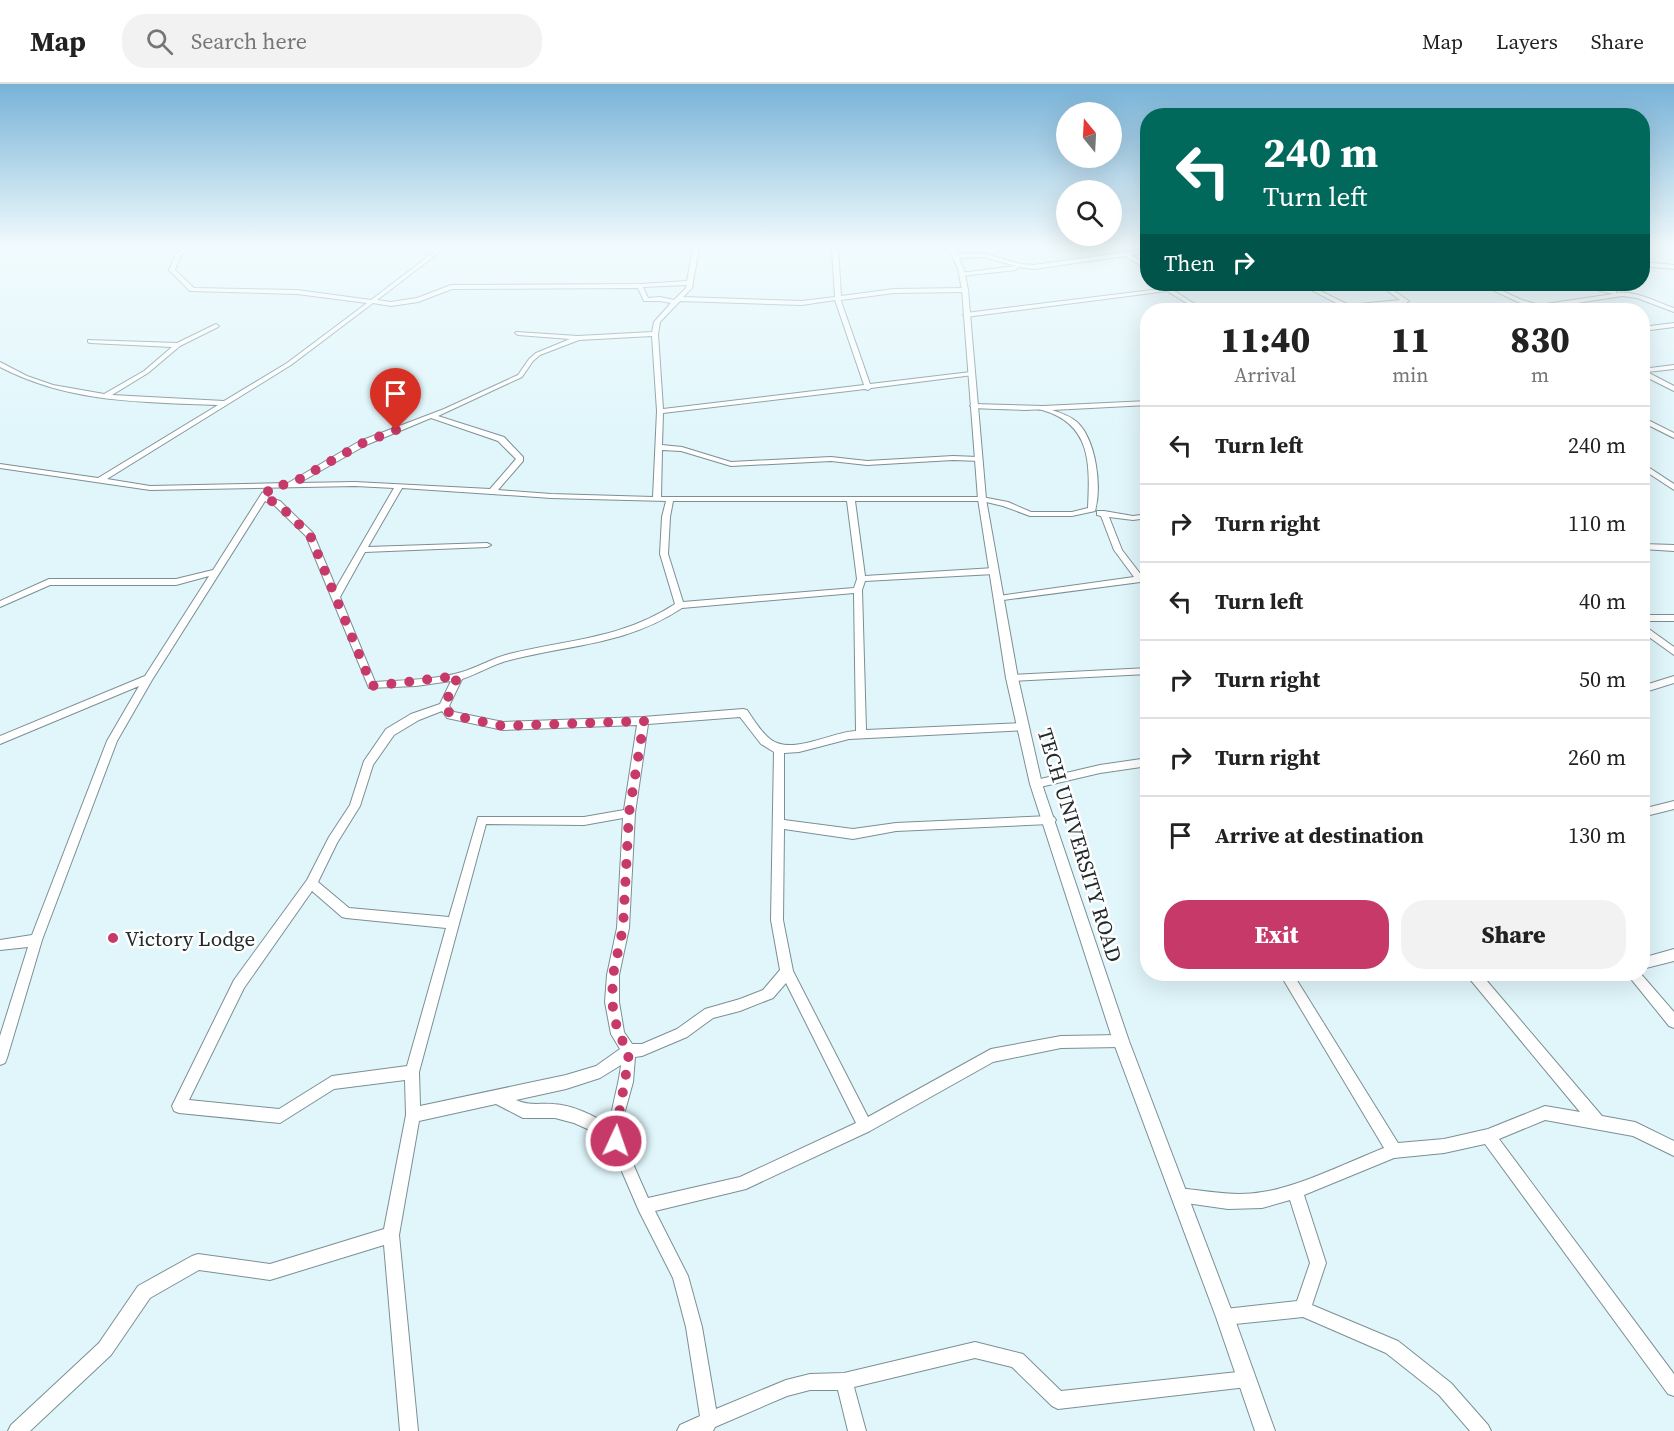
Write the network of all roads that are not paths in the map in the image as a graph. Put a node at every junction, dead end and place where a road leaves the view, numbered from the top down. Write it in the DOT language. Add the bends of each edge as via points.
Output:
graph roads {
  1 [pos="361,311"];
  2 [pos="667,311"];
  3 [pos="842,311"];
  4 [pos="966,311"];
  5 [pos="998,311"];
  6 [pos="966,315"];
  7 [pos="1674,325"];
  8 [pos="216,326"];
  9 [pos="1650,328"];
  10 [pos="518,333"];
  11 [pos="655,334"];
  12 [pos="578,338"];
  13 [pos="90,341"];
  14 [pos="178,345"];
  15 [pos="0,364"];
  16 [pos="1674,367"];
  17 [pos="1650,370"];
  18 [pos="971,374"];
  19 [pos="1650,376"];
  20 [pos="868,388"];
  21 [pos="1674,389"];
  22 [pos="105,397"];
  23 [pos="223,403"];
  24 [pos="1140,403"];
  25 [pos="974,406"];
  26 [pos="1043,408"];
  27 [pos="660,411"];
  28 [pos="431,416"];
  29 [pos="1650,423"];
  30 [pos="1674,436"];
  31 [pos="658,447"];
  32 [pos="978,459"];
  33 [pos="0,466"];
  34 [pos="1650,471"];
  35 [pos="99,482"];
  36 [pos="291,484"];
  37 [pos="272,486"];
  38 [pos="399,486"];
  39 [pos="1674,488"];
  40 [pos="492,492"];
  41 [pos="263,498"];
  42 [pos="657,499"];
  43 [pos="982,499"];
  44 [pos="670,500"];
  45 [pos="851,500"];
  46 [pos="1089,511"];
  47 [pos="1104,513"];
  48 [pos="1140,517"];
  49 [pos="487,545"];
  50 [pos="1650,546"];
  51 [pos="1674,548"];
  52 [pos="362,550"];
  53 [pos="994,571"];
  54 [pos="216,572"];
  55 [pos="1140,575"];
  56 [pos="861,579"];
  57 [pos="1140,580"];
  58 [pos="858,590"];
  59 [pos="336,596"];
  60 [pos="999,599"];
  61 [pos="0,604"];
  62 [pos="680,605"];
  63 [pos="1650,618"];
  64 [pos="1674,618"];
  65 [pos="1650,633"];
  66 [pos="1674,652"];
  67 [pos="1140,671"];
  68 [pos="458,676"];
  69 [pos="1012,678"];
  70 [pos="148,679"];
  71 [pos="1674,679"];
  72 [pos="1650,687"];
  73 [pos="444,706"];
  74 [pos="644,721"];
  75 [pos="1022,727"];
  76 [pos="861,734"];
  77 [pos="0,740"];
  78 [pos="779,750"];
  79 [pos="1140,763"];
  80 [pos="1036,784"];
  81 [pos="1674,805"];
  82 [pos="1650,811"];
  83 [pos="629,813"];
  84 [pos="1050,820"];
  85 [pos="778,824"];
  86 [pos="310,883"];
  87 [pos="453,923"];
  88 [pos="36,940"];
  89 [pos="0,945"];
  90 [pos="1674,955"];
  91 [pos="1650,962"];
  92 [pos="787,972"];
  93 [pos="1290,981"];
  94 [pos="1479,981"];
  95 [pos="1639,981"];
  96 [pos="1674,1022"];
  97 [pos="1121,1041"];
  98 [pos="629,1051"];
  99 [pos="0,1058"];
  100 [pos="412,1072"];
  101 [pos="499,1098"];
  102 [pos="413,1115"];
  103 [pos="1597,1121"];
  104 [pos="865,1126"];
  105 [pos="1488,1136"];
  106 [pos="616,1141"];
  107 [pos="1674,1149"];
  108 [pos="1394,1151"];
  109 [pos="1295,1191"];
  110 [pos="1179,1195"];
  111 [pos="644,1206"];
  112 [pos="391,1235"];
  113 [pos="1303,1309"];
  114 [pos="1225,1317"];
  115 [pos="1247,1379"];
  116 [pos="844,1382"];
  117 [pos="1674,1388"];
  118 [pos="706,1426"];
  119 [pos="17,1431"];
  120 [pos="409,1431"];
  121 [pos="686,1431"];
  122 [pos="857,1431"];
  123 [pos="1265,1431"];
  124 [pos="1482,1431"];
  1 -- 23 [label="street" via="289,364"];
  2 -- 11 [label="street" via="657,322"];
  3 -- 20 [label="street"];
  4 -- 6 [label="street, TECH UNIVERSITY ROAD"];
  5 -- 6 [label="street"];
  6 -- 18 [label="street, TECH UNIVERSITY ROAD"];
  7 -- 9 [label="street"];
  8 -- 14 [label="street"];
  10 -- 12 [label="street"];
  11 -- 12 [label="street"];
  11 -- 27 [label="street"];
  12 -- 28 [label="street" via="538,354 520,376"];
  13 -- 14 [label="street"];
  14 -- 22 [label="street" via="146,372"];
  15 -- 22 [label="street" via="39,383"];
  16 -- 17 [label="street"];
  18 -- 20 [label="street"];
  18 -- 25 [label="street, TECH UNIVERSITY ROAD"];
  19 -- 21 [label="street"];
  20 -- 27 [label="street"];
  22 -- 23 [label="street"];
  23 -- 35 [label="street"];
  24 -- 26 [label="street"];
  25 -- 26 [label="street"];
  25 -- 32 [label="street, TECH UNIVERSITY ROAD"];
  26 -- 46 [label="street" via="1073,422 1084,436 1092,474"];
  27 -- 31 [label="street"];
  28 -- 36 [label="street" via="363,443"];
  28 -- 40 [label="street" via="501,439 520,459"];
  29 -- 30 [label="street"];
  31 -- 32 [label="street" via="682,449 731,464"];
  31 -- 42 [label="street"];
  32 -- 43 [label="street, TECH UNIVERSITY ROAD"];
  33 -- 35 [label="street"];
  34 -- 39 [label="street"];
  35 -- 37 [label="street" via="150,488"];
  36 -- 37 [label="street"];
  36 -- 38 [label="street"];
  37 -- 41 [label="street"];
  38 -- 40 [label="street"];
  38 -- 52 [label="street"];
  40 -- 42 [label="street"];
  41 -- 54 [label="street"];
  41 -- 59 [label="street" via="277,503 310,535"];
  42 -- 44 [label="street"];
  43 -- 45 [label="street"];
  43 -- 46 [label="street" via="1030,514"];
  43 -- 53 [label="street, TECH UNIVERSITY ROAD"];
  44 -- 45 [label="street"];
  44 -- 62 [label="street" via="664,555"];
  45 -- 56 [label="street"];
  46 -- 47 [label="street"];
  47 -- 48 [label="street"];
  47 -- 55 [label="street" via="1118,550"];
  49 -- 52 [label="street"];
  50 -- 51 [label="street"];
  52 -- 59 [label="street"];
  53 -- 56 [label="street"];
  53 -- 60 [label="street, TECH UNIVERSITY ROAD"];
  54 -- 61 [label="street" via="176,582 49,582"];
  54 -- 70 [label="street"];
  56 -- 58 [label="street"];
  57 -- 60 [label="street"];
  58 -- 62 [label="street"];
  58 -- 76 [label="street"];
  59 -- 68 [label="street" via="372,686"];
  60 -- 69 [label="street, TECH UNIVERSITY ROAD"];
  62 -- 68 [label="street" via="666,616 620,634 508,657"];
  63 -- 64 [label="street"];
  65 -- 66 [label="street"];
  67 -- 69 [label="street"];
  68 -- 73 [label="street"];
  69 -- 75 [label="street, TECH UNIVERSITY ROAD"];
  70 -- 77 [label="street"];
  70 -- 88 [label="street" via="112,741"];
  71 -- 72 [label="street"];
  73 -- 74 [label="street" via="451,715 503,726"];
  73 -- 86 [label="street" via="390,732 368,764 355,807"];
  74 -- 78 [label="street" via="743,714 765,741"];
  74 -- 83 [label="street"];
  75 -- 76 [label="street"];
  75 -- 80 [label="street, TECH UNIVERSITY ROAD"];
  76 -- 78 [label="street"];
  78 -- 85 [label="street"];
  79 -- 80 [label="street"];
  80 -- 84 [label="street, TECH UNIVERSITY ROAD"];
  81 -- 82 [label="street"];
  83 -- 87 [label="street" via="584,821 482,820"];
  83 -- 98 [label="street" via="623,928 612,1002 618,1034"];
  84 -- 85 [label="street" via="896,827 853,834"];
  84 -- 97 [label="street, TECH UNIVERSITY ROAD"];
  85 -- 92 [label="street" via="777,920"];
  86 -- 87 [label="street" via="346,913"];
  86 -- 100 [label="street" via="239,984 179,1106 280,1116 332,1083"];
  87 -- 100 [label="street"];
  88 -- 89 [label="street"];
  88 -- 99 [label="street"];
  90 -- 91 [label="street"];
  92 -- 98 [label="street" via="768,994 710,1013 682,1034 642,1050"];
  92 -- 104 [label="street"];
  93 -- 108 [label="street"];
  94 -- 103 [label="street"];
  95 -- 96 [label="street"];
  97 -- 104 [label="street" via="1061,1042 991,1056"];
  97 -- 110 [label="street, TECH UNIVERSITY ROAD"];
  98 -- 101 [label="street" via="600,1071"];
  98 -- 106 [label="street"];
  100 -- 102 [label="street"];
  101 -- 102 [label="street"];
  101 -- 106 [label="street" via="523,1111 555,1111 575,1116"];
  102 -- 112 [label="street"];
  103 -- 105 [label="street" via="1545,1113"];
  103 -- 107 [label="street" via="1635,1129"];
  104 -- 111 [label="street" via="741,1184"];
  105 -- 108 [label="street"];
  105 -- 117 [label="street"];
  106 -- 111 [label="street"];
  108 -- 109 [label="street"];
  109 -- 110 [label="street" via="1262,1200"];
  109 -- 113 [label="street" via="1318,1263"];
  110 -- 114 [label="street, TECH UNIVERSITY ROAD"];
  111 -- 118 [label="street" via="680,1276 694,1327"];
  112 -- 119 [label="street" via="270,1272 198,1262 144,1292 105,1349"];
  112 -- 120 [label="street"];
  113 -- 114 [label="street"];
  113 -- 124 [label="street" via="1392,1347 1445,1389"];
  114 -- 115 [label="street, TECH UNIVERSITY ROAD"];
  115 -- 116 [label="street" via="1058,1400 1017,1360 975,1350"];
  115 -- 123 [label="street, TECH UNIVERSITY ROAD"];
  116 -- 118 [label="street" via="810,1382 786,1388"];
  116 -- 122 [label="street"];
  118 -- 121 [label="street"];
}
